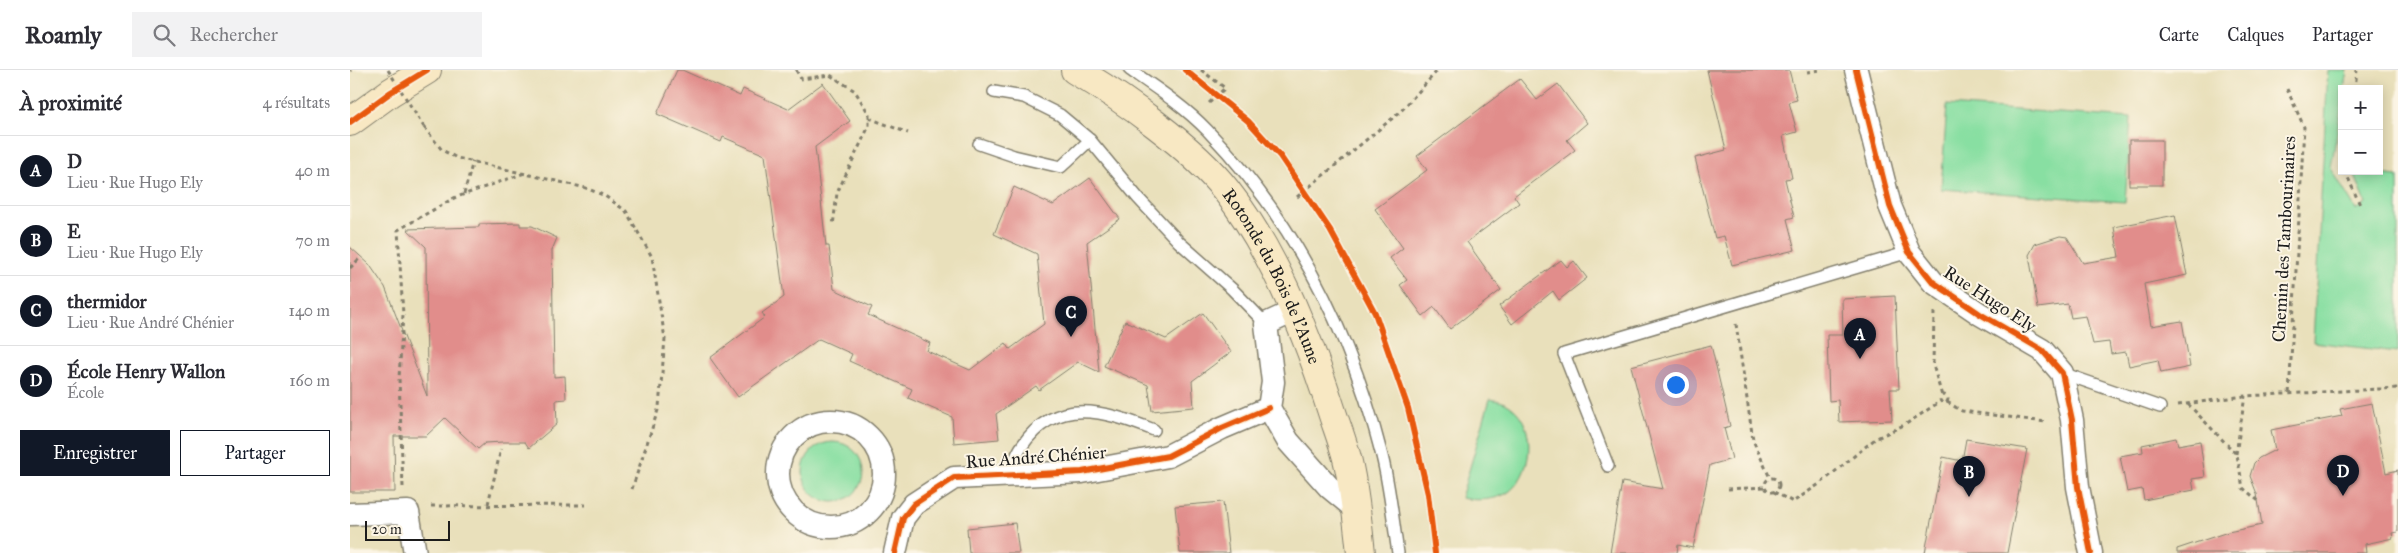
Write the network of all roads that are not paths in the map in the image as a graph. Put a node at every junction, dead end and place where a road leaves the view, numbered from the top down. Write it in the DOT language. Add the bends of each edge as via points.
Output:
graph roads {
  1 [pos="427,70"];
  2 [pos="1075,70"];
  3 [pos="1130,70"];
  4 [pos="1856,70"];
  5 [pos="994,92"];
  6 [pos="350,122"];
  7 [pos="1090,140"];
  8 [pos="978,144"];
  9 [pos="1908,252"];
  10 [pos="1294,311"];
  11 [pos="1266,324"];
  12 [pos="2062,373"];
  13 [pos="2160,407"];
  14 [pos="1269,408"];
  15 [pos="1154,430"];
  16 [pos="1608,466"];
  17 [pos="1009,475"];
  18 [pos="878,498"];
  19 [pos="1357,510"];
  20 [pos="350,514"];
  21 [pos="904,518"];
  22 [pos="414,553"];
  23 [pos="895,553"];
  24 [pos="1361,553"];
  25 [pos="1398,553"];
  26 [pos="2091,553"];
  1 -- 6 [label="main road"];
  2 -- 10 [label="main road, Rotonde du Bois de l'Aune" via="1164,132 1210,172 1226,190 1263,250"];
  3 -- 25 [label="lane, Rotonde du Bois de l'Aune" via="1160,90 1206,129 1256,184 1308,264 1335,320 1382,456"];
  4 -- 9 [label="street, Rue Hugo Ely" via="1890,206"];
  5 -- 7 [label="lane" via="1024,97 1060,115"];
  7 -- 8 [label="lane" via="1061,167"];
  7 -- 11 [label="lane" via="1179,242"];
  9 -- 12 [label="street, Rue Hugo Ely" via="1934,282 1980,314 2042,350"];
  9 -- 16 [label="lane" via="1564,354"];
  10 -- 11 [label="street"];
  10 -- 19 [label="main road, Rotonde du Bois de l'Aune" via="1336,424"];
  11 -- 14 [label="street" via="1273,382"];
  12 -- 13 [label="lane"];
  12 -- 26 [label="street, Rue Hugo Ely"];
  14 -- 17 [label="street, Rue André Chénier" via="1168,456 1082,472"];
  14 -- 19 [label="street" via="1288,441 1329,487"];
  15 -- 17 [label="lane" via="1116,416 1071,411 1041,423 1021,447"];
  17 -- 21 [label="street, Rue André Chénier" via="954,478 914,504"];
  18 -- 18 [label="street" via="883,480 882,462 876,445 863,432 846,423 828,421 810,425 795,434 783,449 778,467 779,485 786,502 798,516 815,524 851,523 867,513"];
  18 -- 21 [label="street"];
  19 -- 24 [label="main road, Rotonde du Bois de l'Aune"];
  20 -- 22 [label="street" via="408,512"];
  21 -- 23 [label="street, Rue André Chénier"];
}
